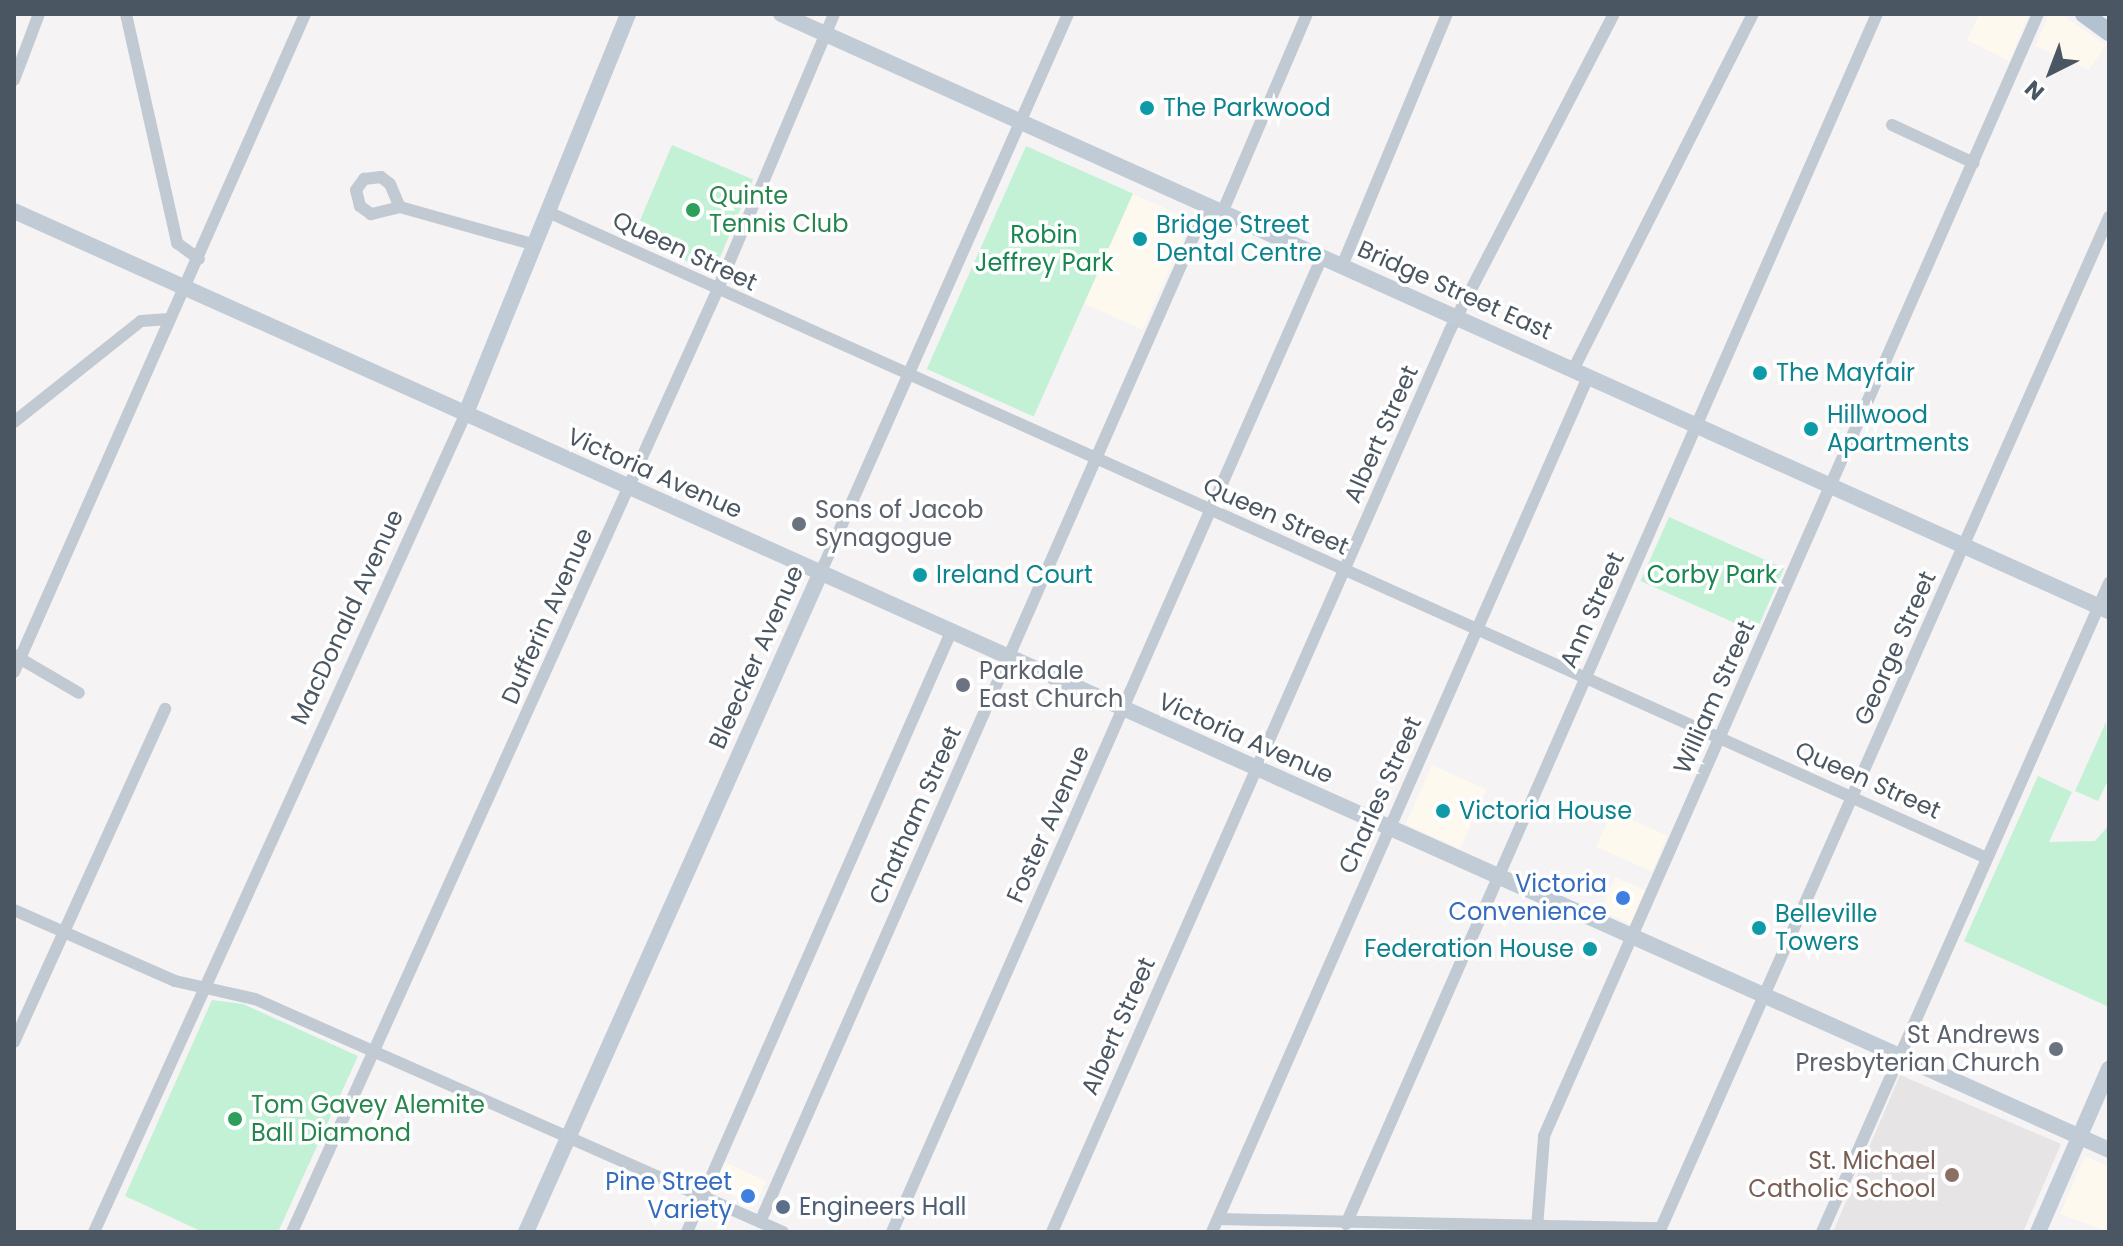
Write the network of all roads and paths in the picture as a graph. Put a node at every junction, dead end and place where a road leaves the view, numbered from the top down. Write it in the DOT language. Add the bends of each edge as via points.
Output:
graph roads {
  1 [pos="39,14"];
  2 [pos="126,14"];
  3 [pos="305,14"];
  4 [pos="628,14"];
  5 [pos="781,14"];
  6 [pos="834,14"];
  7 [pos="1068,14"];
  8 [pos="1307,14"];
  9 [pos="1447,14"];
  10 [pos="1614,14"];
  11 [pos="1753,14"];
  12 [pos="1877,14"];
  13 [pos="2038,14"];
  14 [pos="2084,14"];
  15 [pos="2109,32"];
  16 [pos="826,34"];
  17 [pos="14,80"];
  18 [pos="1020,123"];
  19 [pos="1892,125"];
  20 [pos="1974,163"];
  21 [pos="400,207"];
  22 [pos="1215,210"];
  23 [pos="14,211"];
  24 [pos="548,212"];
  25 [pos="2109,217"];
  26 [pos="535,245"];
  27 [pos="1322,257"];
  28 [pos="199,259"];
  29 [pos="1342,266"];
  30 [pos="186,287"];
  31 [pos="717,291"];
  32 [pos="1457,317"];
  33 [pos="169,319"];
  34 [pos="1581,374"];
  35 [pos="908,375"];
  36 [pos="466,413"];
  37 [pos="14,422"];
  38 [pos="1699,425"];
  39 [pos="1096,459"];
  40 [pos="1832,485"];
  41 [pos="629,487"];
  42 [pos="1210,511"];
  43 [pos="1965,544"];
  44 [pos="1345,572"];
  45 [pos="820,574"];
  46 [pos="2109,583"];
  47 [pos="2104,608"];
  48 [pos="1477,630"];
  49 [pos="951,632"];
  50 [pos="17,656"];
  51 [pos="1008,658"];
  52 [pos="14,672"];
  53 [pos="1586,679"];
  54 [pos="79,693"];
  55 [pos="165,709"];
  56 [pos="1122,709"];
  57 [pos="1720,738"];
  58 [pos="1256,769"];
  59 [pos="1853,798"];
  60 [pos="1389,829"];
  61 [pos="1987,858"];
  62 [pos="1497,878"];
  63 [pos="14,910"];
  64 [pos="64,933"];
  65 [pos="1631,939"];
  66 [pos="204,988"];
  67 [pos="1764,999"];
  68 [pos="14,1042"];
  69 [pos="375,1050"];
  70 [pos="1899,1058"];
  71 [pos="2109,1069"];
  72 [pos="568,1136"];
  73 [pos="2079,1137"];
  74 [pos="2109,1150"];
  75 [pos="702,1196"];
  76 [pos="1218,1219"];
  77 [pos="760,1222"];
  78 [pos="1346,1224"];
  79 [pos="1360,1228"];
  80 [pos="1537,1228"];
  81 [pos="94,1232"];
  82 [pos="292,1232"];
  83 [pos="526,1232"];
  84 [pos="687,1232"];
  85 [pos="783,1232"];
  86 [pos="892,1232"];
  87 [pos="1052,1232"];
  88 [pos="1212,1232"];
  89 [pos="1822,1232"];
  90 [pos="2038,1232"];
  1 -- 17 [label="street"];
  2 -- 28 [label="street" via="177,243"];
  3 -- 28 [label="street"];
  4 -- 24 [label="street, MacDonald Avenue"];
  5 -- 16 [label="street, Bridge Street East"];
  6 -- 16 [label="street, Dufferin Avenue"];
  7 -- 18 [label="street, Bleecker Avenue"];
  8 -- 22 [label="street, Chatham Street"];
  9 -- 29 [label="street"];
  10 -- 32 [label="street, Albert Street"];
  11 -- 34 [label="street, Charles Street"];
  12 -- 38 [label="street, Ann Street"];
  13 -- 20 [label="street, William Street"];
  14 -- 15 [label="main road"];
  16 -- 18 [label="street, Bridge Street East"];
  16 -- 31 [label="street, Dufferin Avenue"];
  18 -- 22 [label="street, Bridge Street East"];
  18 -- 35 [label="street, Bleecker Avenue"];
  19 -- 20 [label="street"];
  20 -- 40 [label="street, William Street"];
  21 -- 26 [label="street"];
  22 -- 27 [label="street, Bridge Street East"];
  22 -- 39 [label="street, Chatham Street"];
  23 -- 30 [label="street, Victoria Avenue"];
  24 -- 26 [label="street, MacDonald Avenue"];
  24 -- 31 [label="street, Queen Street"];
  25 -- 43 [label="street, George Street"];
  26 -- 36 [label="street, MacDonald Avenue"];
  27 -- 29 [label="street, Bridge Street East"];
  27 -- 42 [label="street, Foster Avenue"];
  28 -- 30 [label="street"];
  29 -- 32 [label="street, Bridge Street East"];
  30 -- 33 [label="street"];
  30 -- 36 [label="street, Victoria Avenue"];
  31 -- 35 [label="street, Queen Street"];
  31 -- 41 [label="street, Dufferin Avenue"];
  32 -- 34 [label="street, Bridge Street East"];
  32 -- 44 [label="street, Albert Street"];
  33 -- 37 [label="street" via="141,321"];
  33 -- 50 [label="street"];
  34 -- 38 [label="street, Bridge Street East"];
  34 -- 48 [label="street, Charles Street"];
  35 -- 39 [label="street, Queen Street"];
  35 -- 45 [label="street, Bleecker Avenue"];
  36 -- 41 [label="street, Victoria Avenue"];
  36 -- 66 [label="street, MacDonald Avenue"];
  38 -- 40 [label="street, Bridge Street East"];
  38 -- 53 [label="street, Ann Street"];
  39 -- 42 [label="street, Queen Street"];
  39 -- 51 [label="street, Chatham Street"];
  40 -- 43 [label="street, Bridge Street East"];
  40 -- 57 [label="street, William Street"];
  41 -- 45 [label="street, Victoria Avenue"];
  41 -- 69 [label="street, Dufferin Avenue"];
  42 -- 44 [label="street, Queen Street"];
  42 -- 56 [label="street, Foster Avenue"];
  43 -- 47 [label="street, Bridge Street East"];
  43 -- 59 [label="street, George Street"];
  44 -- 48 [label="street, Queen Street"];
  44 -- 58 [label="street, Albert Street"];
  45 -- 49 [label="street, Victoria Avenue"];
  45 -- 72 [label="street, Bleecker Avenue"];
  46 -- 47 [label="street"];
  47 -- 61 [label="street"];
  48 -- 53 [label="street, Queen Street"];
  48 -- 60 [label="street, Charles Street"];
  49 -- 51 [label="street, Victoria Avenue"];
  49 -- 75 [label="street"];
  50 -- 52 [label="street"];
  50 -- 54 [label="street"];
  51 -- 56 [label="street, Victoria Avenue"];
  51 -- 77 [label="street, Chatham Street"];
  53 -- 57 [label="street, Queen Street"];
  53 -- 62 [label="street, Ann Street"];
  55 -- 64 [label="street"];
  56 -- 58 [label="street, Victoria Avenue"];
  56 -- 86 [label="street, Foster Avenue"];
  57 -- 59 [label="street, Queen Street"];
  57 -- 65 [label="street, William Street"];
  58 -- 60 [label="street, Victoria Avenue"];
  58 -- 87 [label="street, Albert Street"];
  59 -- 61 [label="street, Queen Street"];
  59 -- 67 [label="street, George Street"];
  60 -- 62 [label="street, Victoria Avenue"];
  60 -- 76 [label="street, Charles Street"];
  61 -- 70 [label="street"];
  62 -- 65 [label="street, Victoria Avenue"];
  62 -- 78 [label="street, Ann Street"];
  63 -- 64 [label="street"];
  64 -- 66 [label="street" via="152,973"];
  64 -- 68 [label="street"];
  65 -- 67 [label="street, Victoria Avenue"];
  65 -- 80 [label="street, William Street" via="1540,1148"];
  66 -- 69 [label="street" via="255,999"];
  66 -- 81 [label="street, MacDonald Avenue"];
  67 -- 70 [label="street, Victoria Avenue"];
  67 -- 80 [label="street, George Street" via="1661,1228"];
  69 -- 72 [label="street"];
  69 -- 82 [label="street, Dufferin Avenue"];
  70 -- 73 [label="street, Victoria Avenue"];
  70 -- 89 [label="street"];
  71 -- 73 [label="street"];
  72 -- 75 [label="street"];
  72 -- 83 [label="street, Bleecker Avenue"];
  73 -- 74 [label="street, Victoria Avenue"];
  73 -- 90 [label="street"];
  75 -- 77 [label="street"];
  75 -- 84 [label="street"];
  76 -- 78 [label="street"];
  76 -- 88 [label="street, Charles Street"];
  77 -- 85 [label="street"];
  78 -- 79 [label="street"];
  79 -- 80 [label="street"];
}
